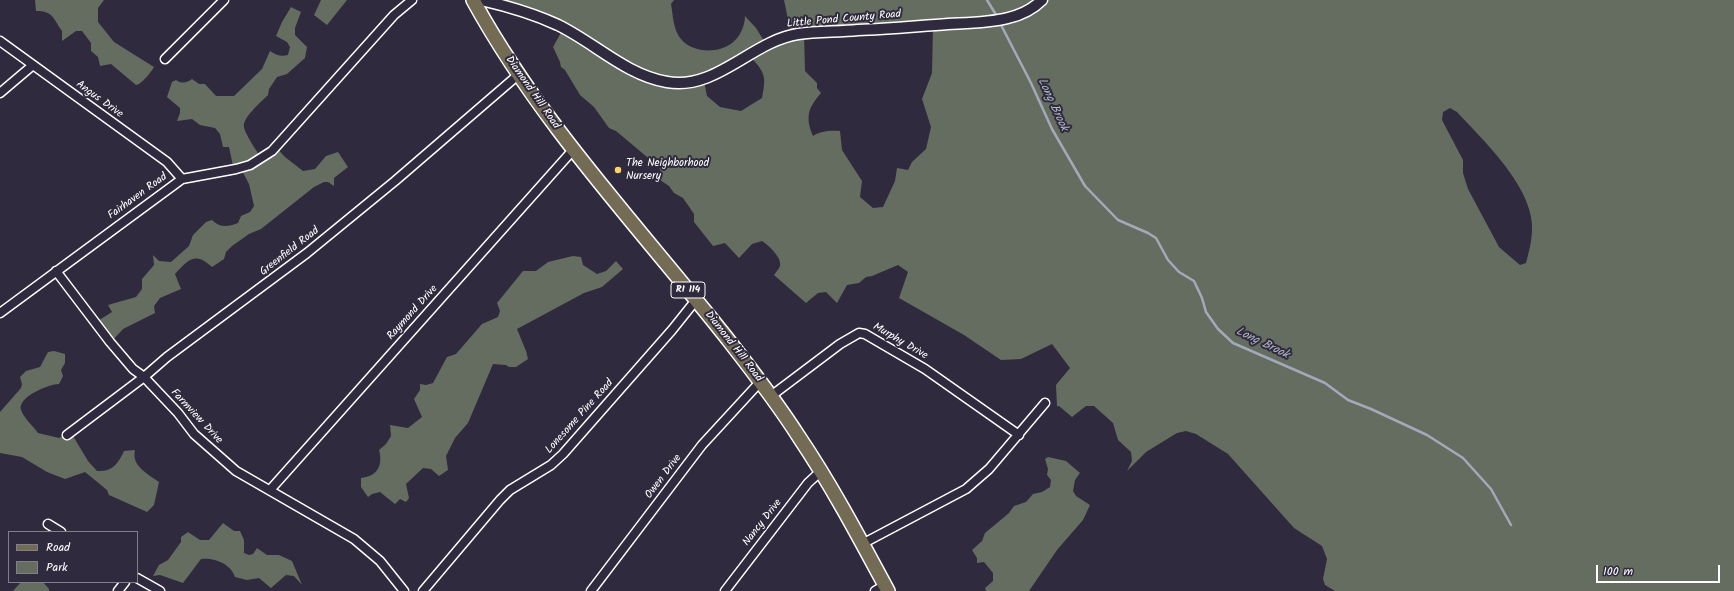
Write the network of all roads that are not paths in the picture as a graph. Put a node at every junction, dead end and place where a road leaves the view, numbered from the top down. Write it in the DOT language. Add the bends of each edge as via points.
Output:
graph roads {
  1 [pos="224,0"];
  2 [pos="412,0"];
  3 [pos="473,0"];
  4 [pos="481,0"];
  5 [pos="1042,0"];
  6 [pos="0,41"];
  7 [pos="165,60"];
  8 [pos="34,65"];
  9 [pos="518,76"];
  10 [pos="0,93"];
  11 [pos="573,150"];
  12 [pos="182,180"];
  13 [pos="56,270"];
  14 [pos="696,300"];
  15 [pos="0,313"];
  16 [pos="144,377"];
  17 [pos="760,382"];
  18 [pos="771,396"];
  19 [pos="1045,403"];
  20 [pos="66,435"];
  21 [pos="1019,435"];
  22 [pos="821,471"];
  23 [pos="270,490"];
  24 [pos="48,524"];
  25 [pos="59,531"];
  26 [pos="862,544"];
  27 [pos="138,579"];
  28 [pos="124,583"];
  29 [pos="883,589"];
  30 [pos="118,591"];
  31 [pos="160,591"];
  32 [pos="404,591"];
  33 [pos="423,591"];
  34 [pos="592,591"];
  35 [pos="725,591"];
  1 -- 7 [label="street"];
  2 -- 12 [label="street, Fairhaven Road" via="394,15 262,159 243,167"];
  3 -- 9 [label="main road, Diamond Hill Road / RI 114"];
  4 -- 5 [label="street, Little Pond County Road" via="524,12 559,26 637,72 676,84 708,77 762,46 785,37 830,31 991,21 1028,11"];
  6 -- 8 [label="street, Angus Drive"];
  8 -- 10 [label="street"];
  8 -- 12 [label="street, Angus Drive" via="167,162"];
  9 -- 11 [label="main road, Diamond Hill Road / RI 114"];
  9 -- 16 [label="street, Greenfield Road" via="345,222"];
  11 -- 14 [label="main road, Diamond Hill Road / RI 114"];
  11 -- 23 [label="street, Raymond Drive"];
  12 -- 13 [label="street, Fairhaven Road"];
  13 -- 15 [label="street, Fairhaven Road"];
  13 -- 16 [label="street, Farmview Drive" via="110,342 133,369"];
  14 -- 17 [label="main road, Diamond Hill Road / RI 114"];
  14 -- 33 [label="street, Lonesome Pine Road" via="576,440 551,465 510,490"];
  16 -- 20 [label="street, Greenfield Road"];
  16 -- 23 [label="street, Farmview Drive" via="194,434 219,457 236,471"];
  17 -- 18 [label="main road, Diamond Hill Road / RI 114"];
  17 -- 34 [label="street, Owen Drive" via="702,445"];
  18 -- 21 [label="street, Murphy Drive" via="840,344 859,333 925,369"];
  18 -- 22 [label="main road, Diamond Hill Road / RI 114"];
  19 -- 21 [label="street"];
  21 -- 26 [label="street" via="989,469 966,489"];
  22 -- 26 [label="main road, Diamond Hill Road / RI 114"];
  22 -- 35 [label="street, Nancy Drive" via="808,483"];
  23 -- 32 [label="street, Farmview Drive" via="364,546 380,560"];
  24 -- 25 [label="street"];
  26 -- 29 [label="main road, Diamond Hill Road / RI 114"];
  27 -- 31 [label="street"];
  28 -- 30 [label="street"];
}
